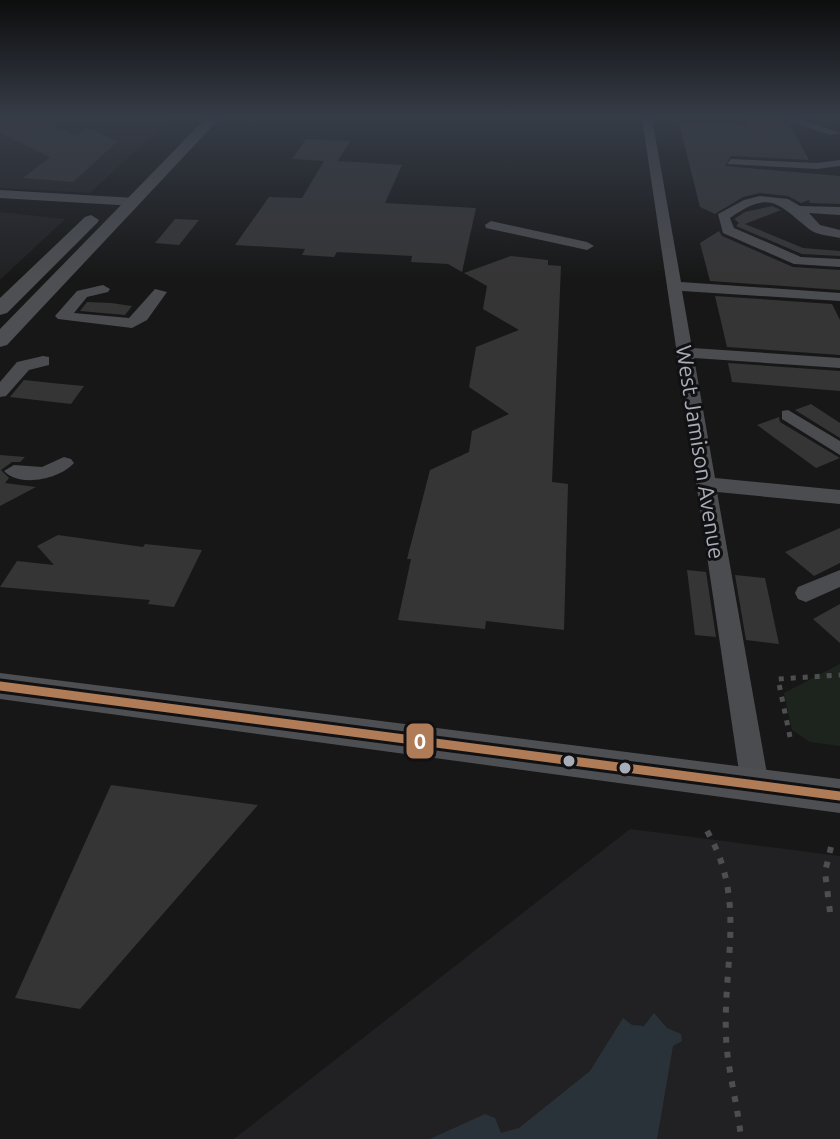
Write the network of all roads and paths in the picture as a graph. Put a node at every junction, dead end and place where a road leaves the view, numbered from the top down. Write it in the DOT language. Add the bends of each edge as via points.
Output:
graph roads {
  1 [pos="142,171"];
  2 [pos="156,171"];
  3 [pos="656,171"];
  4 [pos="0,194"];
  5 [pos="0,201"];
  6 [pos="119,205"];
  7 [pos="802,209"];
  8 [pos="840,211"];
  9 [pos="509,217"];
  10 [pos="491,225"];
  11 [pos="568,227"];
  12 [pos="840,234"];
  13 [pos="587,246"];
  14 [pos="840,263"];
  15 [pos="675,286"];
  16 [pos="103,289"];
  17 [pos="160,292"];
  18 [pos="840,297"];
  19 [pos="0,309"];
  20 [pos="0,341"];
  21 [pos="685,352"];
  22 [pos="43,361"];
  23 [pos="840,363"];
  24 [pos="0,392"];
  25 [pos="788,415"];
  26 [pos="840,449"];
  27 [pos="64,463"];
  28 [pos="14,471"];
  29 [pos="706,484"];
  30 [pos="840,497"];
  31 [pos="840,578"];
  32 [pos="806,593"];
  33 [pos="840,675"];
  34 [pos="0,686"];
  35 [pos="790,737"];
  36 [pos="755,785"];
  37 [pos="840,796"];
  38 [pos="707,831"];
  39 [pos="831,847"];
  40 [pos="830,912"];
  41 [pos="741,1139"];
  1 -- 6 [label="main road"];
  2 -- 6 [label="main road"];
  3 -- 15 [label="street, West Jamison Avenue"];
  4 -- 6 [label="street"];
  5 -- 6 [label="street"];
  6 -- 19 [label="main road"];
  6 -- 20 [label="main road"];
  7 -- 8 [label="street"];
  7 -- 12 [label="street" via="815,228"];
  7 -- 14 [label="street" via="766,198 729,213 723,224 799,261"];
  9 -- 11 [label="street"];
  10 -- 13 [label="street"];
  15 -- 18 [label="street"];
  15 -- 21 [label="street, West Jamison Avenue"];
  16 -- 17 [label="street" via="82,294 63,316 132,323"];
  21 -- 23 [label="street"];
  21 -- 29 [label="street, West Jamison Avenue"];
  22 -- 24 [label="street" via="23,366"];
  25 -- 26 [label="street"];
  27 -- 28 [label="street" via="45,473"];
  29 -- 30 [label="street"];
  29 -- 36 [label="street, West Jamison Avenue"];
  31 -- 32 [label="street"];
  33 -- 35 [label="path" via="778,679"];
  34 -- 36 [label="main road"];
  36 -- 37 [label="main road"];
  38 -- 41 [label="path" via="721,848 730,884 726,1040"];
  39 -- 40 [label="path" via="825,872"];
}
